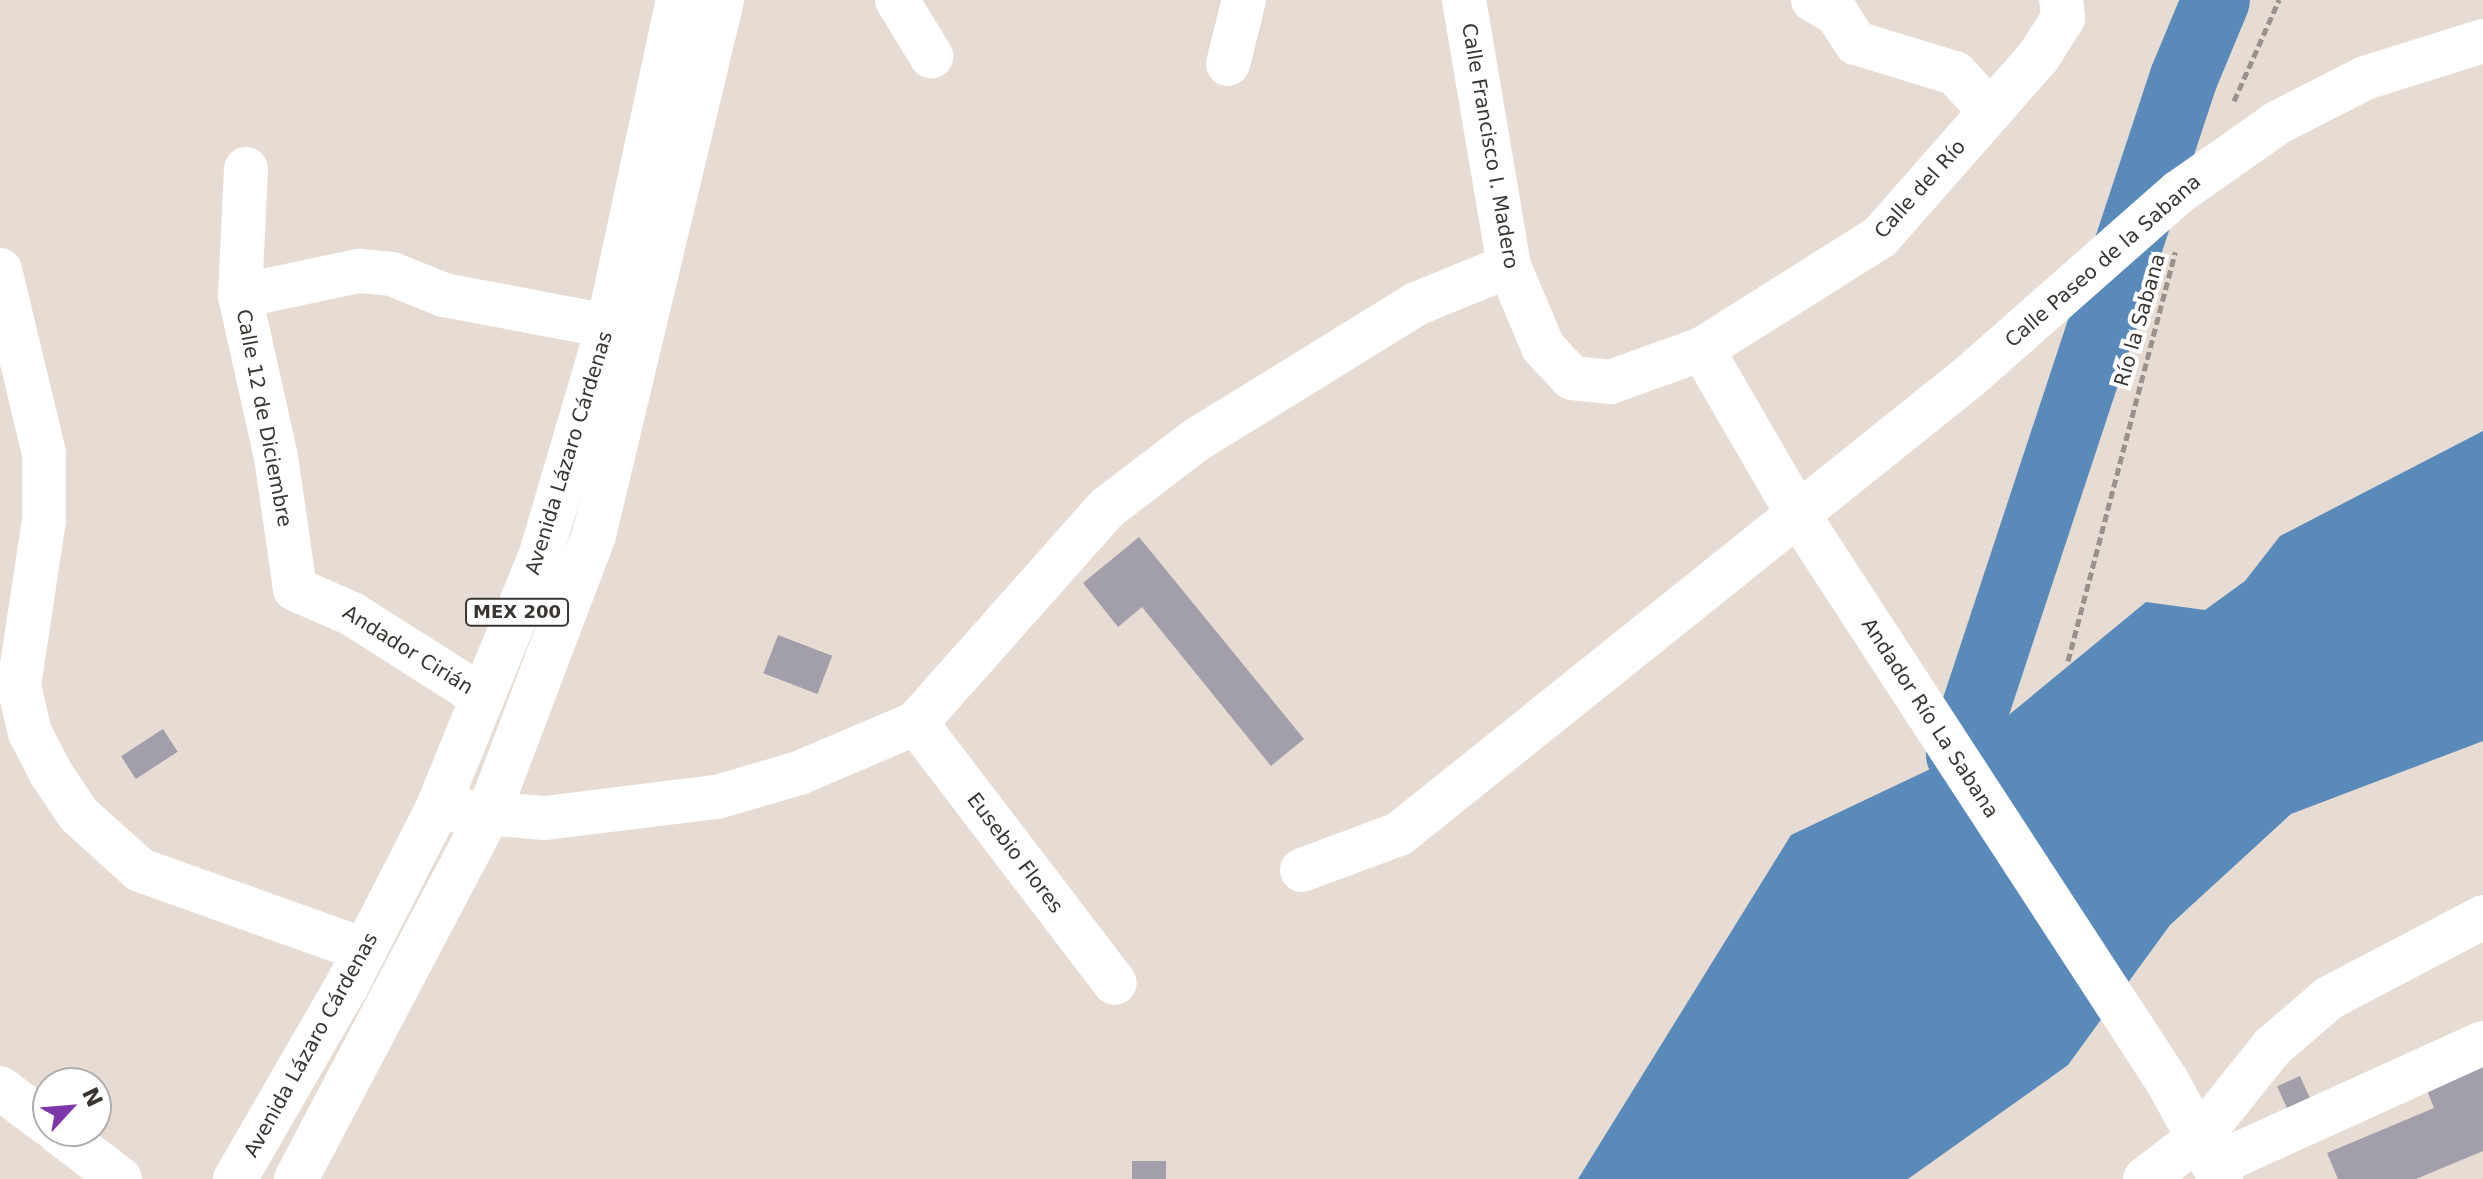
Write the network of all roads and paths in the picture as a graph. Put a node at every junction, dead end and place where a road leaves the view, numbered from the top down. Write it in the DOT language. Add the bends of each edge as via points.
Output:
graph roads {
  1 [pos="678,0"];
  2 [pos="722,0"];
  3 [pos="897,0"];
  4 [pos="1244,0"];
  5 [pos="1464,0"];
  6 [pos="1813,0"];
  7 [pos="2279,0"];
  8 [pos="2062,9"];
  9 [pos="2483,41"];
  10 [pos="931,56"];
  11 [pos="1228,64"];
  12 [pos="2232,105"];
  13 [pos="1990,111"];
  14 [pos="246,169"];
  15 [pos="2181,236"];
  16 [pos="1509,266"];
  17 [pos="0,270"];
  18 [pos="240,296"];
  19 [pos="608,326"];
  20 [pos="1702,349"];
  21 [pos="1799,516"];
  22 [pos="332,603"];
  23 [pos="2068,661"];
  24 [pos="483,697"];
  25 [pos="916,723"];
  26 [pos="437,809"];
  27 [pos="487,817"];
  28 [pos="1302,870"];
  29 [pos="2483,917"];
  30 [pos="365,950"];
  31 [pos="1115,983"];
  32 [pos="2483,1043"];
  33 [pos="0,1088"];
  34 [pos="32,1112"];
  35 [pos="78,1147"];
  36 [pos="2212,1160"];
  37 [pos="120,1179"];
  38 [pos="235,1179"];
  39 [pos="296,1179"];
  40 [pos="2145,1179"];
  1 -- 19 [label="street, Avenida Lázaro Cárdenas / MEX 200"];
  2 -- 27 [label="street, Avenida Lázaro Cárdenas / MEX 200" via="594,535"];
  3 -- 10 [label="street"];
  4 -- 11 [label="street"];
  5 -- 16 [label="street, Calle Francisco I. Madero"];
  6 -- 13 [label="street" via="1837,14 1856,43 1955,73"];
  7 -- 12 [label="path"];
  8 -- 13 [label="street, Calle del Río"];
  9 -- 21 [label="street, Calle Paseo de la Sabana" via="2365,78 2277,123 2179,192 1970,376"];
  13 -- 20 [label="street, Calle del Río" via="1880,237"];
  14 -- 18 [label="street"];
  15 -- 23 [label="path, Río la Sabana"];
  16 -- 20 [label="street, Calle Francisco I. Madero" via="1543,347 1572,378 1610,382"];
  16 -- 25 [label="street" via="1416,304 1196,440 1107,508"];
  17 -- 30 [label="street" via="44,453 44,520 19,686 30,733 52,775 79,815 140,870"];
  18 -- 19 [label="street, Calle 12 de Diciembre" via="359,271"];
  18 -- 22 [label="street, Calle 12 de Diciembre" via="276,457 295,589"];
  19 -- 24 [label="street, Avenida Lázaro Cárdenas / MEX 200" via="541,554"];
  20 -- 21 [label="street, Andador Río La Sabana"];
  21 -- 28 [label="street, Calle Paseo de la Sabana" via="1399,834"];
  21 -- 36 [label="street, Andador Río La Sabana" via="2167,1081"];
  22 -- 24 [label="street, Andador Cirián"];
  24 -- 26 [label="street, Avenida Lázaro Cárdenas / MEX 200"];
  25 -- 27 [label="street" via="799,773 717,797 627,813"];
  25 -- 31 [label="street, Eusebio Flores"];
  26 -- 27 [label="street"];
  26 -- 30 [label="street, Avenida Lázaro Cárdenas / MEX 200"];
  27 -- 39 [label="street, Avenida Lázaro Cárdenas / MEX 200"];
  29 -- 36 [label="street" via="2329,998 2272,1047"];
  30 -- 38 [label="street, Avenida Lázaro Cárdenas / MEX 200"];
  32 -- 36 [label="street"];
  33 -- 34 [label="street"];
  35 -- 37 [label="street"];
  36 -- 40 [label="street"];
}
